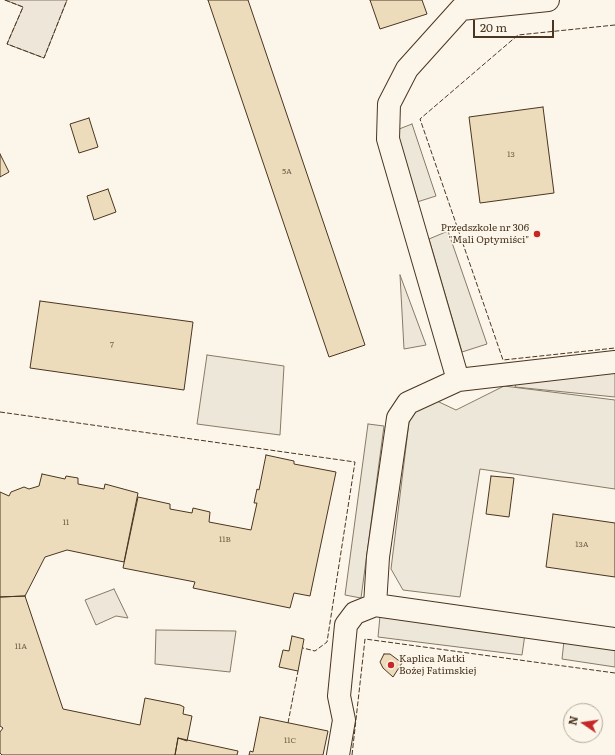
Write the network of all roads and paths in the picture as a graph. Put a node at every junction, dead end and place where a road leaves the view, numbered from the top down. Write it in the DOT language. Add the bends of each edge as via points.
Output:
graph roads {
  1 [pos="548,0"];
  2 [pos="460,5"];
  3 [pos="615,362"];
  4 [pos="458,380"];
  5 [pos="375,605"];
  6 [pos="615,639"];
  7 [pos="338,755"];
  1 -- 2 [label="street"];
  2 -- 4 [label="street" via="408,69 389,104 388,139"];
  3 -- 4 [label="street"];
  4 -- 5 [label="street" via="408,403 398,418 378,557"];
  5 -- 6 [label="street"];
  5 -- 7 [label="street" via="354,613 346,626 339,696 344,720"];
}
